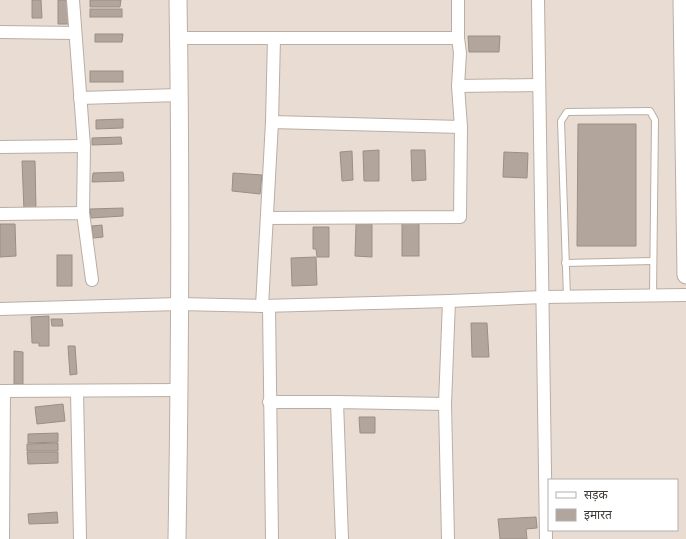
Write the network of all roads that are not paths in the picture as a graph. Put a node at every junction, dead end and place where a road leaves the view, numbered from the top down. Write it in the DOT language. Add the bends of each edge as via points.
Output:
graph roads {
  1 [pos="73,0"];
  2 [pos="178,0"];
  3 [pos="458,0"];
  4 [pos="538,0"];
  5 [pos="682,0"];
  6 [pos="0,32"];
  7 [pos="75,33"];
  8 [pos="178,38"];
  9 [pos="274,38"];
  10 [pos="458,38"];
  11 [pos="458,86"];
  12 [pos="539,86"];
  13 [pos="179,95"];
  14 [pos="80,98"];
  15 [pos="272,122"];
  16 [pos="461,127"];
  17 [pos="84,146"];
  18 [pos="0,147"];
  19 [pos="83,213"];
  20 [pos="0,214"];
  21 [pos="267,218"];
  22 [pos="652,261"];
  23 [pos="565,263"];
  24 [pos="686,275"];
  25 [pos="92,280"];
  26 [pos="686,295"];
  27 [pos="653,296"];
  28 [pos="543,297"];
  29 [pos="567,297"];
  30 [pos="450,301"];
  31 [pos="179,304"];
  32 [pos="265,306"];
  33 [pos="0,308"];
  34 [pos="179,390"];
  35 [pos="2,391"];
  36 [pos="77,391"];
  37 [pos="269,402"];
  38 [pos="337,402"];
  39 [pos="445,404"];
  40 [pos="3,539"];
  41 [pos="80,539"];
  42 [pos="177,539"];
  43 [pos="272,539"];
  44 [pos="342,539"];
  45 [pos="448,539"];
  46 [pos="546,539"];
  1 -- 7 [label="street"];
  2 -- 8 [label="street"];
  3 -- 10 [label="street"];
  4 -- 12 [label="street"];
  5 -- 24 [label="street"];
  6 -- 7 [label="street"];
  7 -- 14 [label="street"];
  8 -- 9 [label="street"];
  8 -- 13 [label="street"];
  9 -- 10 [label="street"];
  9 -- 15 [label="street"];
  10 -- 11 [label="street"];
  11 -- 12 [label="street"];
  11 -- 16 [label="street"];
  12 -- 28 [label="street"];
  13 -- 14 [label="street"];
  13 -- 31 [label="street"];
  14 -- 17 [label="street"];
  15 -- 16 [label="street"];
  15 -- 21 [label="street"];
  16 -- 21 [label="street" via="460,217"];
  17 -- 18 [label="street"];
  17 -- 19 [label="street"];
  19 -- 20 [label="street"];
  19 -- 25 [label="street"];
  21 -- 32 [label="street"];
  22 -- 23 [label="lane"];
  22 -- 23 [label="lane" via="655,120 650,111 567,112 561,121"];
  22 -- 27 [label="lane"];
  23 -- 29 [label="lane"];
  26 -- 27 [label="street"];
  27 -- 29 [label="street"];
  28 -- 29 [label="street"];
  28 -- 30 [label="street"];
  28 -- 46 [label="street"];
  30 -- 32 [label="street"];
  30 -- 39 [label="street"];
  31 -- 32 [label="street"];
  31 -- 33 [label="street"];
  31 -- 34 [label="street"];
  32 -- 37 [label="street"];
  34 -- 36 [label="street"];
  34 -- 42 [label="street"];
  35 -- 36 [label="street"];
  35 -- 40 [label="street"];
  36 -- 41 [label="street"];
  37 -- 38 [label="street"];
  37 -- 43 [label="street"];
  38 -- 39 [label="street"];
  38 -- 44 [label="street"];
  39 -- 45 [label="street"];
}
